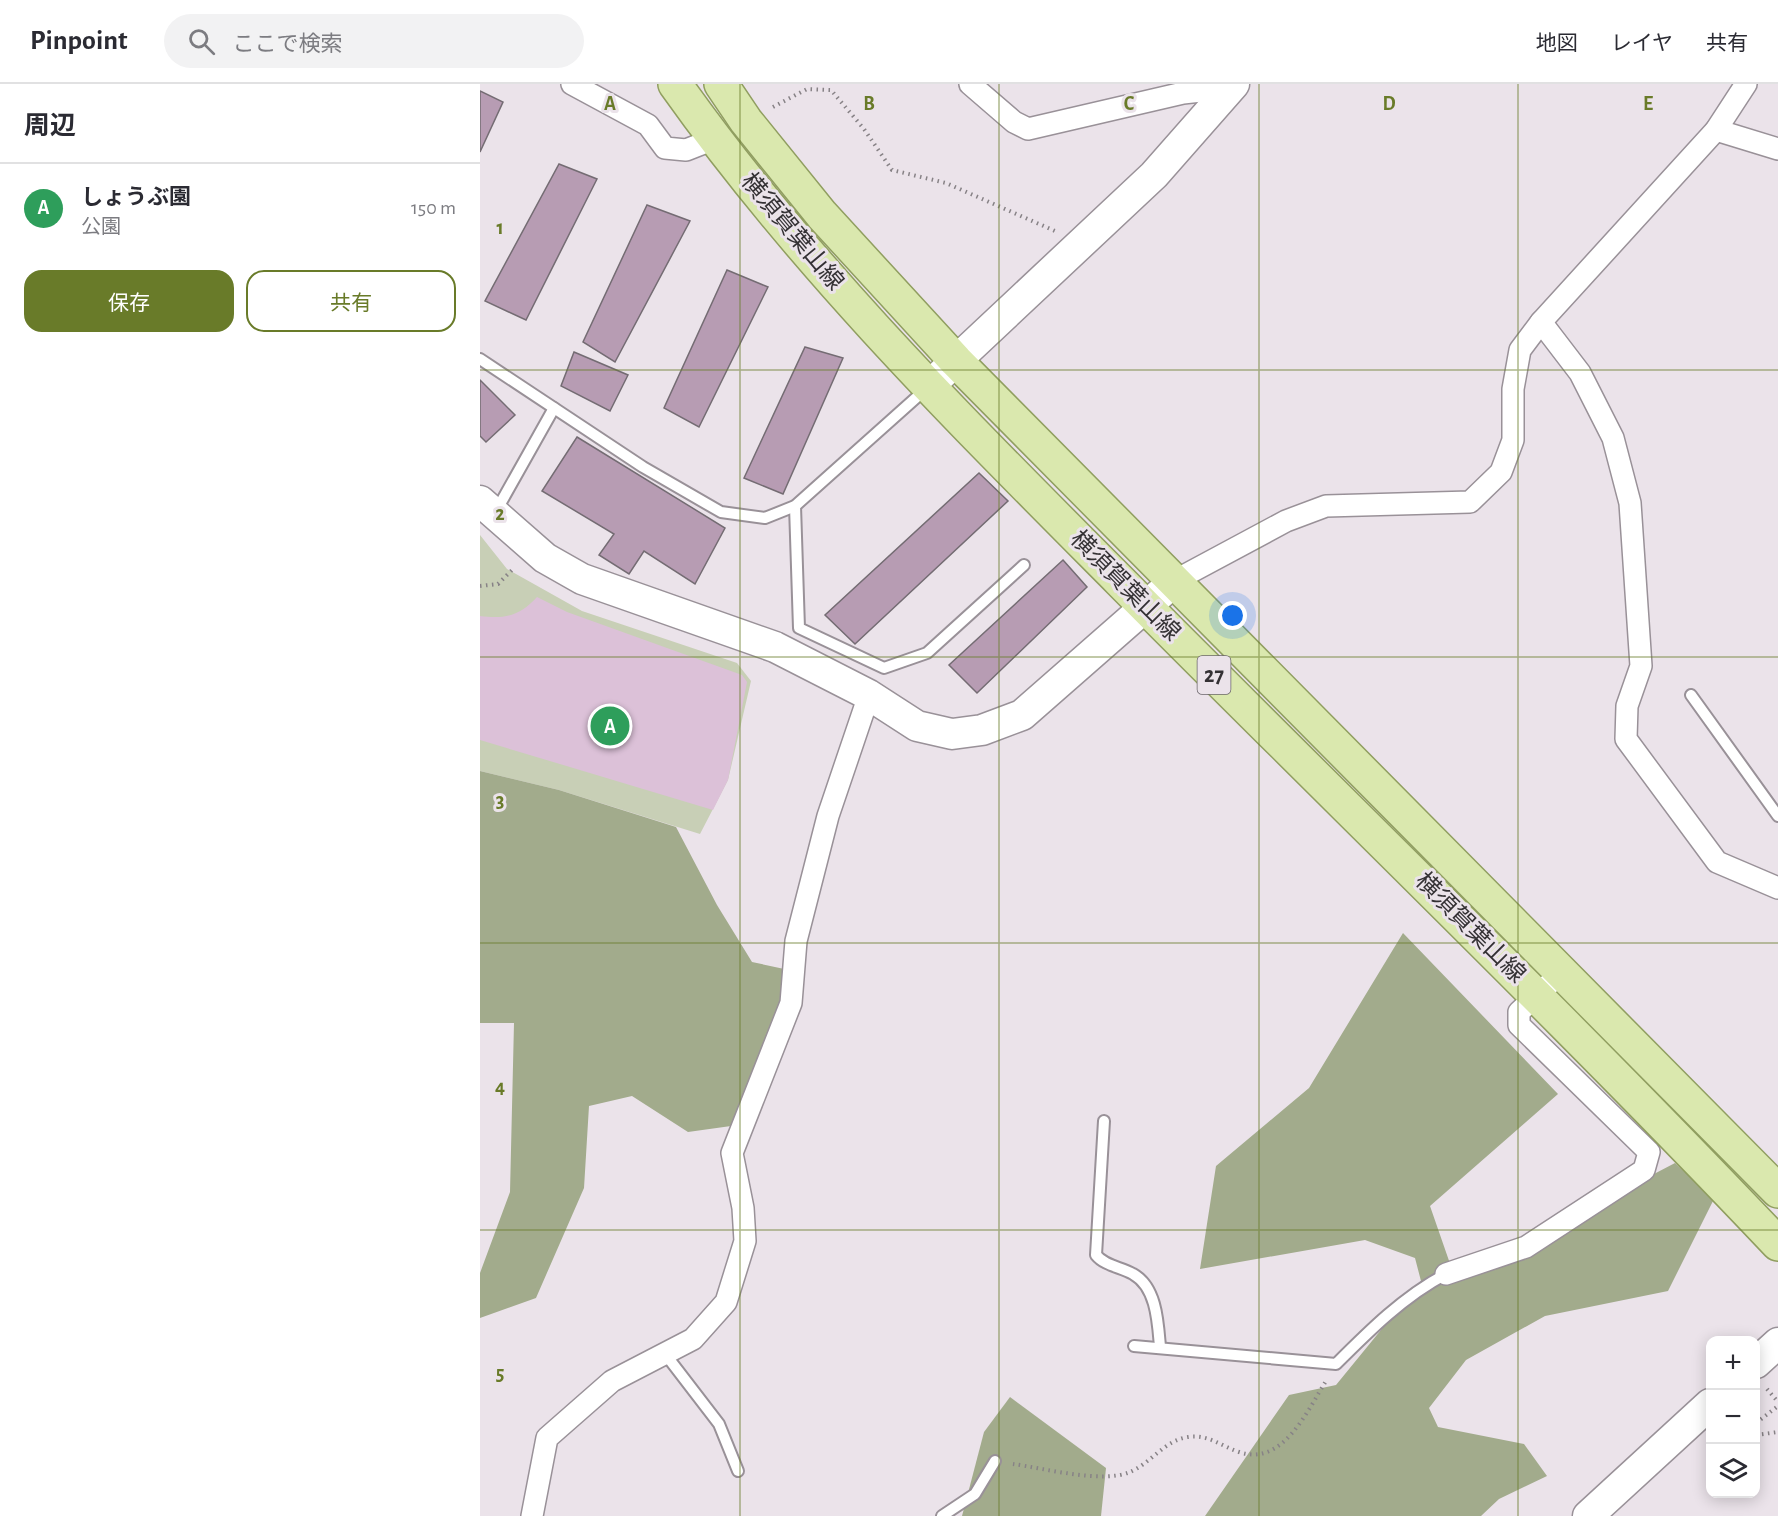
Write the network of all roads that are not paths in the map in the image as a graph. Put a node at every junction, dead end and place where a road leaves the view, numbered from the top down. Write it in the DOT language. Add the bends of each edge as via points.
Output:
graph roads {
  1 [pos="572,84"];
  2 [pos="675,84"];
  3 [pos="721,84"];
  4 [pos="970,84"];
  5 [pos="1746,84"];
  6 [pos="1229,85"];
  7 [pos="1716,130"];
  8 [pos="714,139"];
  9 [pos="1778,149"];
  10 [pos="1540,322"];
  11 [pos="480,359"];
  12 [pos="956,361"];
  13 [pos="928,387"];
  14 [pos="554,408"];
  15 [pos="795,506"];
  16 [pos="487,508"];
  17 [pos="1024,565"];
  18 [pos="1176,580"];
  19 [pos="1146,607"];
  20 [pos="869,695"];
  21 [pos="1691,695"];
  22 [pos="1778,816"];
  23 [pos="1778,888"];
  24 [pos="1562,972"];
  25 [pos="1536,995"];
  26 [pos="1104,1120"];
  27 [pos="1778,1191"];
  28 [pos="1778,1244"];
  29 [pos="1446,1274"];
  30 [pos="1778,1343"];
  31 [pos="1134,1346"];
  32 [pos="1160,1347"];
  33 [pos="666,1355"];
  34 [pos="1760,1359"];
  35 [pos="1706,1408"];
  36 [pos="995,1461"];
  37 [pos="738,1471"];
  38 [pos="532,1516"];
  39 [pos="942,1516"];
  40 [pos="1588,1516"];
  1 -- 8 [label="street" via="648,124 665,148 686,150"];
  2 -- 8 [label="main road, 横須賀葉山線 / 27"];
  3 -- 12 [label="main road, 横須賀葉山線 / 27" via="822,215"];
  4 -- 6 [label="street" via="1014,122 1028,129"];
  5 -- 7 [label="street"];
  6 -- 12 [label="street" via="1154,175"];
  7 -- 9 [label="street"];
  7 -- 10 [label="street"];
  8 -- 13 [label="main road, 横須賀葉山線 / 27" via="792,234"];
  10 -- 18 [label="street" via="1520,350 1513,389 1514,440 1502,472 1470,502 1326,506 1286,521"];
  10 -- 23 [label="street" via="1580,373 1613,438 1630,503 1641,666 1627,706 1626,739 1717,862"];
  11 -- 14 [label="lane"];
  12 -- 13 [label="street"];
  12 -- 18 [label="main road, 横須賀葉山線 / 27"];
  13 -- 15 [label="lane"];
  13 -- 19 [label="main road, 横須賀葉山線 / 27"];
  14 -- 15 [label="lane" via="643,467 721,512 765,518"];
  14 -- 16 [label="lane"];
  15 -- 17 [label="lane" via="799,628 884,668 927,653"];
  16 -- 20 [label="street" via="545,558 582,579 775,647"];
  18 -- 19 [label="street"];
  18 -- 24 [label="main road, 横須賀葉山線 / 27"];
  19 -- 20 [label="street" via="1022,715 982,730 952,734 916,726"];
  19 -- 25 [label="main road, 横須賀葉山線 / 27"];
  20 -- 33 [label="street" via="828,816 796,941 792,1003 732,1154 745,1241 726,1302 693,1339"];
  21 -- 22 [label="lane"];
  24 -- 25 [label="street"];
  24 -- 27 [label="main road, 横須賀葉山線 / 27"];
  25 -- 28 [label="main road, 横須賀葉山線 / 27"];
  25 -- 29 [label="street" via="1519,1012 1519,1025 1649,1152 1644,1170 1526,1247"];
  26 -- 32 [label="lane" via="1096,1255 1101,1261 1136,1275 1156,1303"];
  29 -- 32 [label="lane" via="1373,1327 1336,1364"];
  30 -- 34 [label="street"];
  31 -- 32 [label="lane"];
  33 -- 37 [label="lane" via="719,1424"];
  33 -- 38 [label="street" via="612,1382 547,1438"];
  35 -- 40 [label="street"];
  36 -- 39 [label="lane" via="975,1494"];
}
